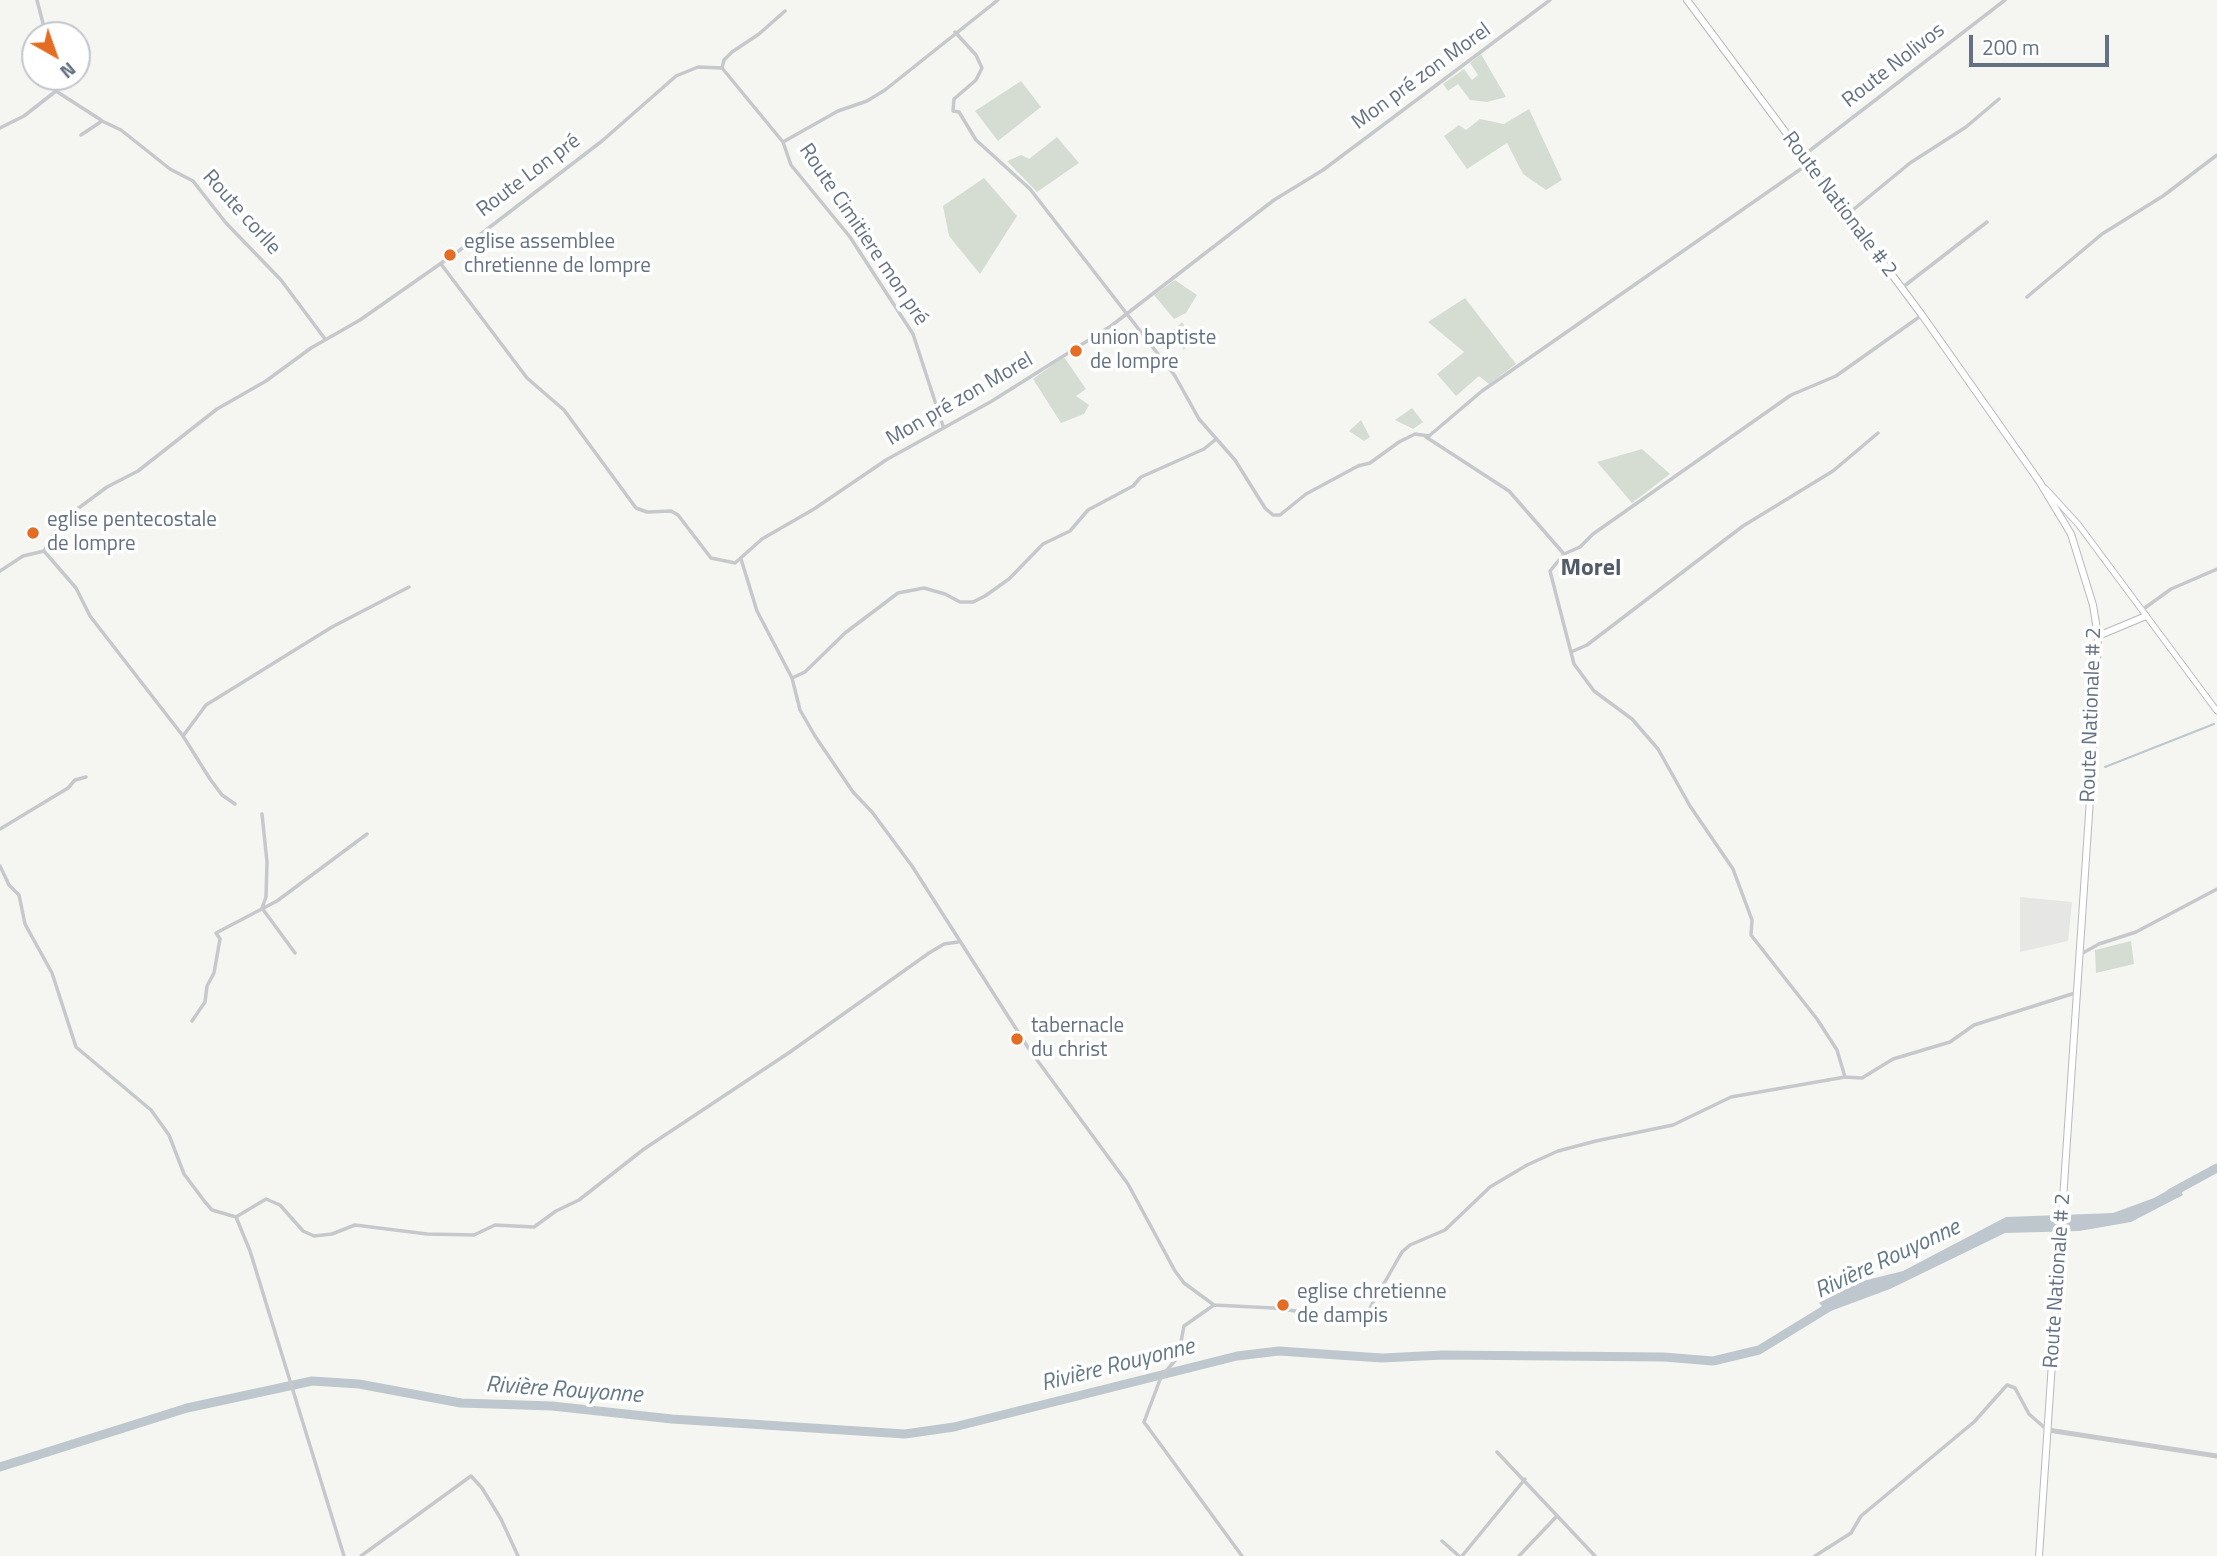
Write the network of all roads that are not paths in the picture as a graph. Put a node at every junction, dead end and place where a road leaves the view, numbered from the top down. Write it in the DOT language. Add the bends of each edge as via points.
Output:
graph roads {
  1 [pos="37,0"];
  2 [pos="998,0"];
  3 [pos="1550,0"];
  4 [pos="1687,0"];
  5 [pos="2005,0"];
  6 [pos="785,11"];
  7 [pos="42,21"];
  8 [pos="955,32"];
  9 [pos="722,68"];
  10 [pos="56,91"];
  11 [pos="1999,99"];
  12 [pos="102,121"];
  13 [pos="0,128"];
  14 [pos="81,135"];
  15 [pos="783,142"];
  16 [pos="2217,155"];
  17 [pos="1802,156"];
  18 [pos="1808,164"];
  19 [pos="1846,215"];
  20 [pos="1987,222"];
  21 [pos="441,264"];
  22 [pos="1901,288"];
  23 [pos="2027,297"];
  24 [pos="1127,314"];
  25 [pos="1922,315"];
  26 [pos="326,339"];
  27 [pos="943,426"];
  28 [pos="1878,433"];
  29 [pos="1424,435"];
  30 [pos="1215,440"];
  31 [pos="2039,481"];
  32 [pos="44,551"];
  33 [pos="1564,554"];
  34 [pos="741,559"];
  35 [pos="2217,569"];
  36 [pos="0,571"];
  37 [pos="409,587"];
  38 [pos="2144,613"];
  39 [pos="2098,636"];
  40 [pos="1571,652"];
  41 [pos="792,678"];
  42 [pos="2217,710"];
  43 [pos="183,736"];
  44 [pos="86,777"];
  45 [pos="235,804"];
  46 [pos="262,814"];
  47 [pos="0,829"];
  48 [pos="367,834"];
  49 [pos="0,866"];
  50 [pos="2217,889"];
  51 [pos="262,908"];
  52 [pos="958,942"];
  53 [pos="295,953"];
  54 [pos="2081,954"];
  55 [pos="2077,992"];
  56 [pos="192,1021"];
  57 [pos="1844,1077"];
  58 [pos="236,1217"];
  59 [pos="1214,1305"];
  60 [pos="2048,1430"];
  61 [pos="1497,1452"];
  62 [pos="2217,1456"];
  63 [pos="1525,1479"];
  64 [pos="1557,1516"];
  65 [pos="1442,1541"];
  66 [pos="344,1556"];
  67 [pos="361,1556"];
  68 [pos="518,1556"];
  69 [pos="1242,1556"];
  70 [pos="1460,1556"];
  71 [pos="1519,1556"];
  72 [pos="1595,1556"];
  73 [pos="1815,1556"];
  74 [pos="2039,1556"];
  1 -- 7 [label="street"];
  2 -- 8 [label="street"];
  3 -- 24 [label="street, Mon pré zon Morel" via="1323,170 1274,200"];
  4 -- 17 [label="main road, Route Nationale # 2"];
  5 -- 17 [label="street, Route Nolivos"];
  6 -- 9 [label="street" via="732,52"];
  8 -- 15 [label="street" via="885,90"];
  8 -- 24 [label="street" via="982,68 976,80 954,99 953,111 959,112 976,140 1030,189"];
  9 -- 15 [label="street"];
  9 -- 21 [label="street, Route Lon pré" via="698,67 676,76 602,141"];
  10 -- 12 [label="street, Route corlle"];
  10 -- 13 [label="street"];
  11 -- 19 [label="street"];
  12 -- 14 [label="street"];
  12 -- 26 [label="street, Route corlle" via="193,181 281,280"];
  15 -- 27 [label="street, Route Cimitiere mon pré" via="791,165 850,237 913,334"];
  16 -- 23 [label="street" via="2102,234"];
  17 -- 18 [label="main road, Route Nationale # 2"];
  18 -- 19 [label="main road, Route Nationale # 2"];
  18 -- 29 [label="street" via="1482,391 1429,436"];
  19 -- 22 [label="main road, Route Nationale # 2"];
  20 -- 22 [label="street"];
  21 -- 26 [label="street, Route Lon pré"];
  21 -- 34 [label="street" via="527,379 564,410 636,508 671,510 711,558 734,563"];
  22 -- 25 [label="main road, Route Nationale # 2"];
  24 -- 27 [label="street, Mon pré zon Morel" via="1047,368"];
  24 -- 30 [label="street" via="1175,376"];
  25 -- 31 [label="main road, Route Nationale # 2"];
  25 -- 33 [label="street" via="1836,376 1791,395 1592,534 1580,548"];
  26 -- 32 [label="street, Route Lon pré" via="217,409 138,471 76,510"];
  27 -- 34 [label="street, Mon pré zon Morel" via="775,530"];
  28 -- 40 [label="street" via="1833,471 1750,521 1587,645"];
  29 -- 30 [label="street" via="1399,442 1370,463 1306,494 1280,515 1265,508 1235,460"];
  29 -- 33 [label="street" via="1508,491"];
  30 -- 41 [label="street" via="1088,510 1070,531 1043,544 985,596 960,602 924,588 898,593"];
  31 -- 38 [label="main road" via="2078,524"];
  31 -- 39 [label="main road, Route Nationale # 2" via="2077,550"];
  32 -- 36 [label="street" via="23,556"];
  32 -- 43 [label="street"];
  33 -- 40 [label="street" via="1550,571"];
  34 -- 41 [label="street" via="757,611"];
  35 -- 38 [label="street" via="2171,589"];
  37 -- 43 [label="street" via="332,627 206,705"];
  38 -- 39 [label="main road"];
  38 -- 42 [label="main road"];
  39 -- 54 [label="main road, Route Nationale # 2"];
  40 -- 57 [label="street" via="1574,664 1594,691 1632,719 1658,749 1732,869 1752,920 1751,934 1817,1019 1837,1050"];
  41 -- 52 [label="street" via="800,710 815,736 936,901"];
  43 -- 45 [label="street" via="222,795"];
  44 -- 47 [label="street"];
  46 -- 51 [label="street" via="267,862"];
  48 -- 51 [label="street"];
  49 -- 58 [label="street" via="19,895 25,924 52,973 76,1047 151,1110 169,1135 184,1174 212,1210"];
  50 -- 54 [label="street" via="2136,932"];
  51 -- 53 [label="street"];
  51 -- 56 [label="street" via="216,933 220,939 214,973 205,1002"];
  52 -- 58 [label="street" via="929,953 534,1227 495,1225 474,1235 355,1225 314,1236 303,1231 280,1205 266,1199"];
  52 -- 59 [label="street" via="1128,1184 1175,1271"];
  54 -- 55 [label="main road, Route Nationale # 2"];
  55 -- 57 [label="street" via="1974,1025 1950,1042 1893,1059 1862,1078"];
  55 -- 60 [label="main road, Route Nationale # 2"];
  57 -- 59 [label="street" via="1731,1097 1673,1125 1596,1141 1527,1165 1490,1187 1445,1230 1402,1252 1363,1320"];
  58 -- 66 [label="street"];
  59 -- 69 [label="street" via="1184,1326 1178,1357 1161,1377 1144,1422"];
  60 -- 62 [label="street"];
  60 -- 73 [label="street" via="2029,1414 2015,1388 2007,1385 1965,1430 1861,1516 1851,1533"];
  60 -- 74 [label="main road, Route Nationale # 2"];
  61 -- 63 [label="street"];
  63 -- 64 [label="street"];
  63 -- 70 [label="street"];
  64 -- 71 [label="street"];
  64 -- 72 [label="street"];
  65 -- 70 [label="street"];
  67 -- 68 [label="street" via="471,1476 501,1519"];
}
